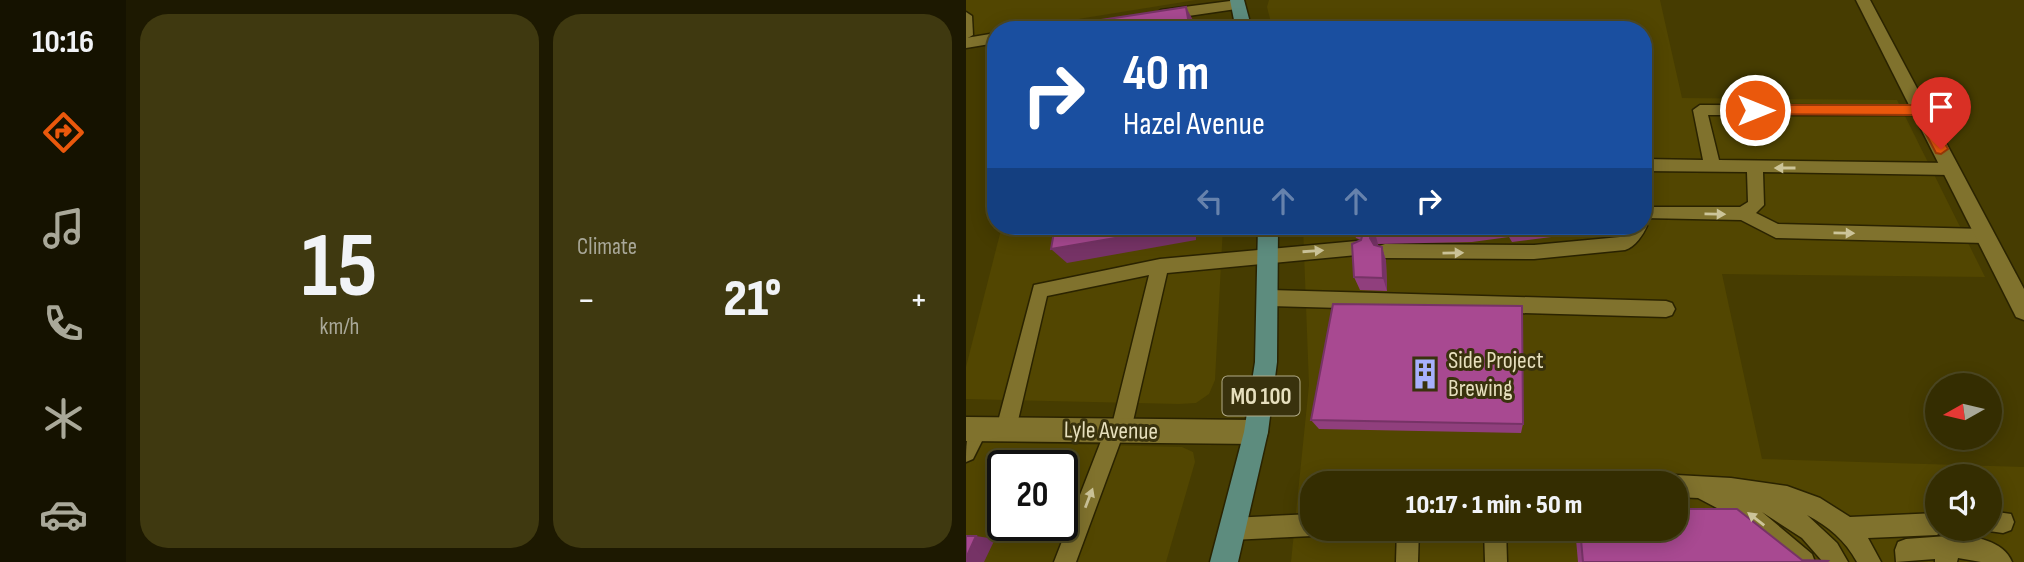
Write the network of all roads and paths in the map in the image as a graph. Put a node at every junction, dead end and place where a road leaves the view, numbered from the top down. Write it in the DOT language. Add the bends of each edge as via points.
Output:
graph roads {
  1 [pos="1863,0"];
  2 [pos="1238,2"];
  3 [pos="966,16"];
  4 [pos="1147,17"];
  5 [pos="1242,21"];
  6 [pos="966,35"];
  7 [pos="987,40"];
  8 [pos="966,43"];
  9 [pos="1920,110"];
  10 [pos="1652,165"];
  11 [pos="1712,165"];
  12 [pos="1755,167"];
  13 [pos="1951,169"];
  14 [pos="1743,214"];
  15 [pos="1652,215"];
  16 [pos="1268,235"];
  17 [pos="1630,235"];
  18 [pos="1985,236"];
  19 [pos="1357,248"];
  20 [pos="1385,251"];
  21 [pos="1268,254"];
  22 [pos="1160,266"];
  23 [pos="1267,298"];
  24 [pos="1666,309"];
  25 [pos="2024,310"];
  26 [pos="972,429"];
  27 [pos="1006,429"];
  28 [pos="1118,430"];
  29 [pos="1256,432"];
  30 [pos="966,452"];
  31 [pos="1688,486"];
  32 [pos="1701,487"];
  33 [pos="1734,489"];
  34 [pos="1925,525"];
  35 [pos="1300,526"];
  36 [pos="1847,528"];
  37 [pos="1231,529"];
  38 [pos="1408,541"];
  39 [pos="1495,541"];
  40 [pos="1946,555"];
  41 [pos="1065,562"];
  42 [pos="1224,562"];
  43 [pos="1407,562"];
  44 [pos="1496,562"];
  45 [pos="1804,562"];
  46 [pos="1837,562"];
  47 [pos="1870,562"];
  48 [pos="1908,562"];
  49 [pos="2001,562"];
  1 -- 9 [label="street"];
  2 -- 4 [label="street"];
  2 -- 5 [label="main road"];
  3 -- 6 [label="lane"];
  7 -- 8 [label="street"];
  9 -- 11 [label="lane" via="1700,110"];
  9 -- 13 [label="street"];
  10 -- 11 [label="lane"];
  11 -- 12 [label="lane"];
  13 -- 12 [label="lane, one-way"];
  12 -- 14 [label="lane" via="1756,205"];
  13 -- 18 [label="street"];
  15 -- 14 [label="lane, one-way"];
  14 -- 18 [label="lane, one-way" via="1776,231"];
  16 -- 21 [label="main road, MO 100"];
  20 -- 17 [label="lane, one-way" via="1534,252 1625,243"];
  18 -- 25 [label="street"];
  21 -- 19 [label="lane, one-way"];
  21 -- 22 [label="lane"];
  21 -- 23 [label="main road, MO 100"];
  22 -- 27 [label="lane" via="1040,290"];
  22 -- 28 [label="lane"];
  23 -- 24 [label="lane"];
  23 -- 29 [label="main road, MO 100" via="1266,362"];
  26 -- 27 [label="street, Lyle Avenue"];
  26 -- 30 [label="lane"];
  27 -- 28 [label="street, Lyle Avenue"];
  28 -- 29 [label="street, Lyle Avenue"];
  41 -- 28 [label="lane, one-way"];
  29 -- 37 [label="main road, MO 100"];
  31 -- 32 [label="lane"];
  32 -- 33 [label="lane"];
  45 -- 32 [label="lane, one-way" via="1742,509"];
  33 -- 36 [label="lane" via="1766,490 1794,498"];
  33 -- 46 [label="lane" via="1781,509 1814,534"];
  34 -- 36 [label="lane"];
  35 -- 37 [label="lane"];
  36 -- 47 [label="lane"];
  37 -- 42 [label="main road, MO 100"];
  38 -- 43 [label="lane"];
  39 -- 44 [label="lane"];
  40 -- 48 [label="lane" via="1906,550"];
  40 -- 49 [label="lane" via="1971,547"];
}
